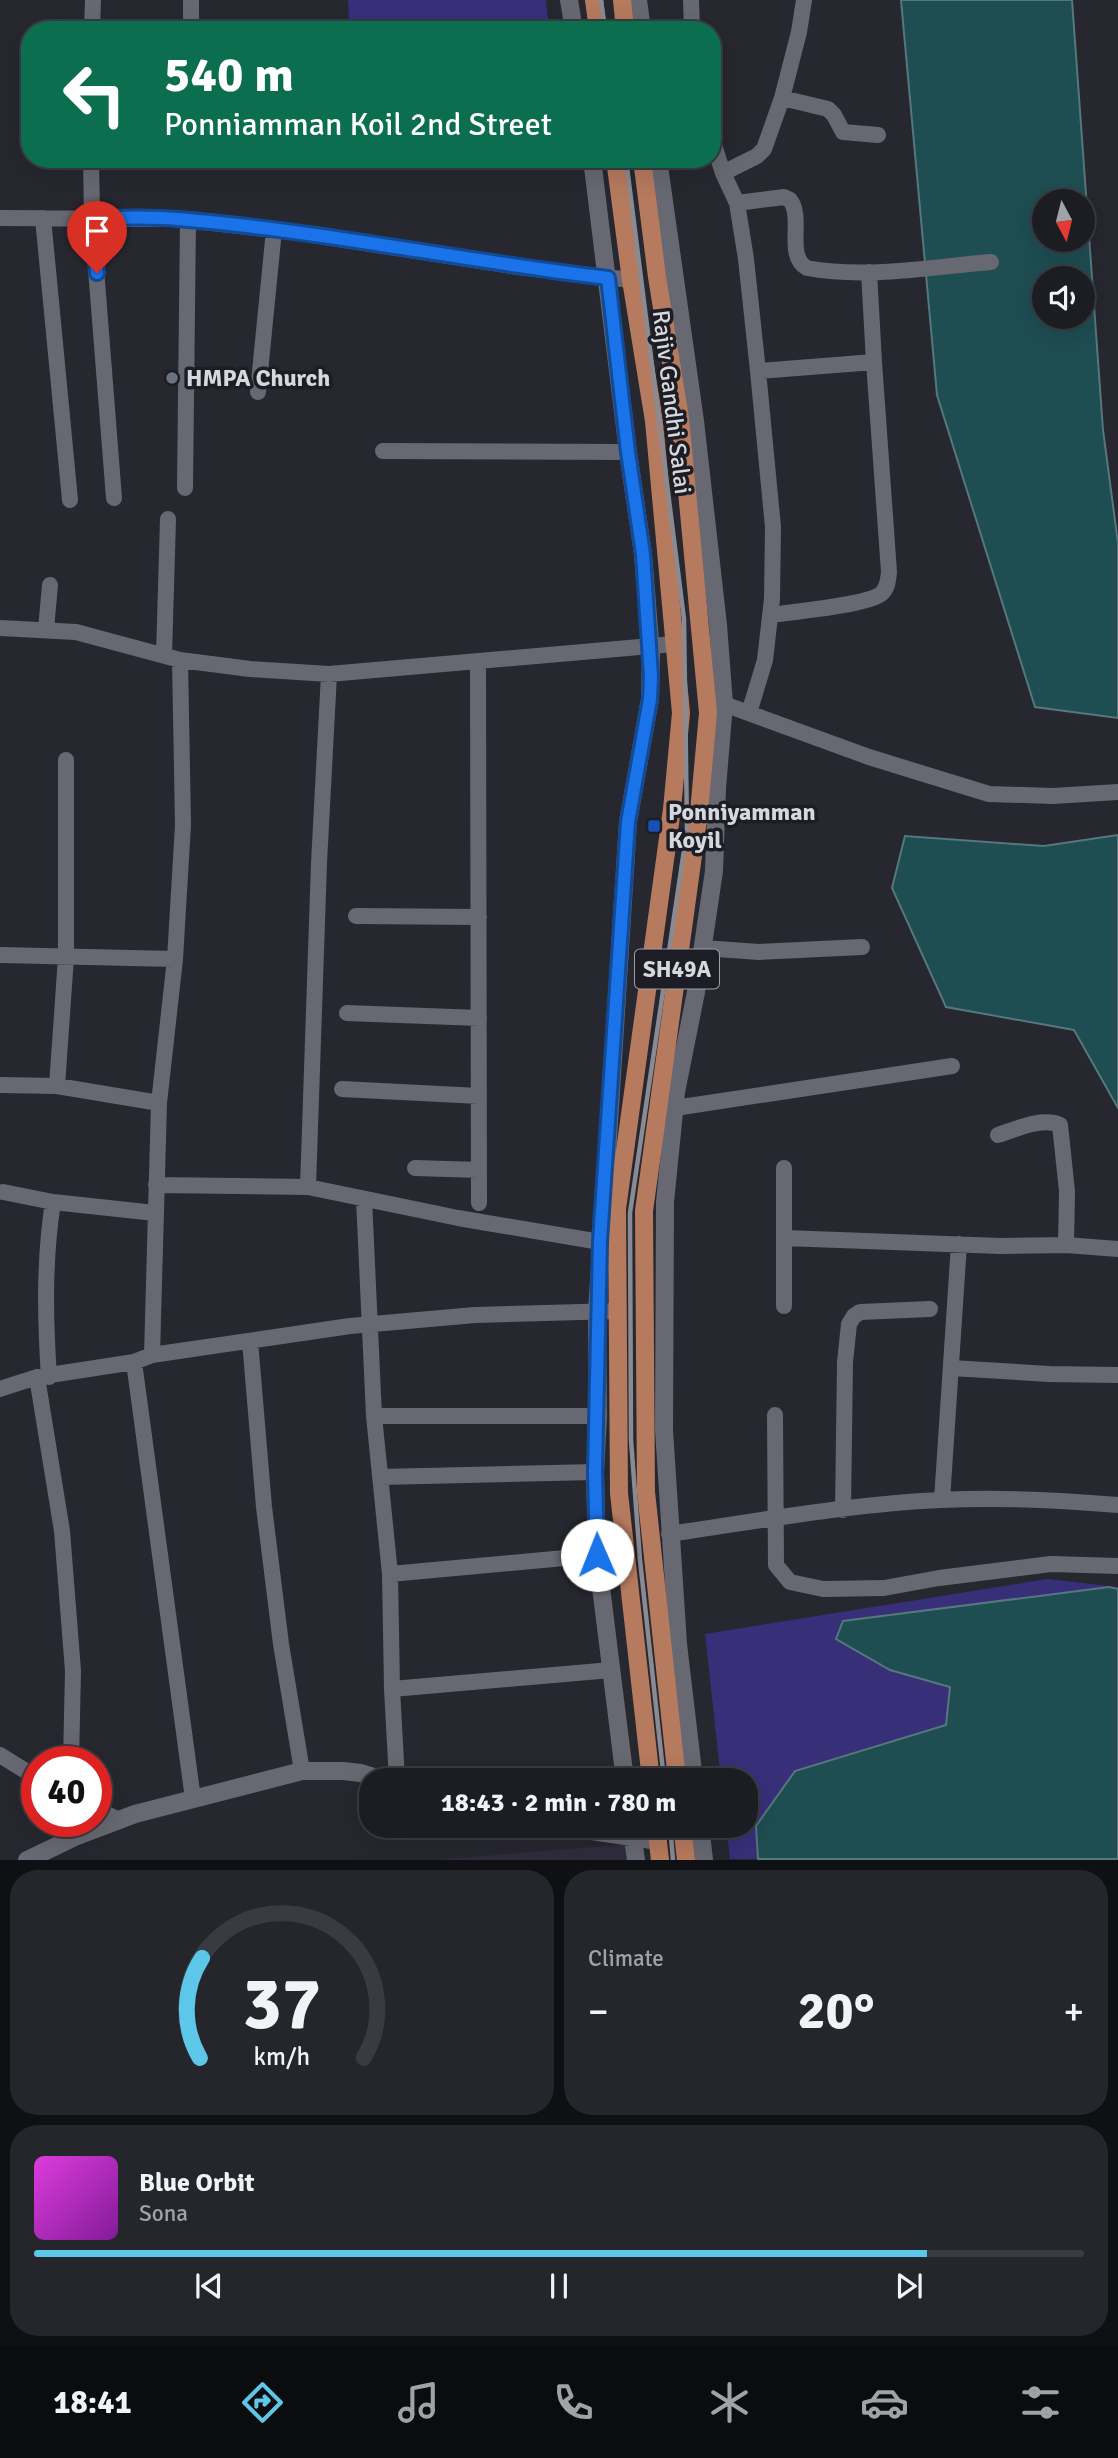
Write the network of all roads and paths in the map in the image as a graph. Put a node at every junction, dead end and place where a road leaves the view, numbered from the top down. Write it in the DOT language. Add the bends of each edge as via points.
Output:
graph roads {
  1 [pos="93,0"];
  2 [pos="191,0"];
  3 [pos="569,0"];
  4 [pos="594,0"];
  5 [pos="622,0"];
  6 [pos="638,0"];
  7 [pos="691,0"];
  8 [pos="804,0"];
  9 [pos="92,21"];
  10 [pos="191,21"];
  11 [pos="572,21"];
  12 [pos="597,21"];
  13 [pos="624,21"];
  14 [pos="641,21"];
  15 [pos="692,21"];
  16 [pos="782,98"];
  17 [pos="878,135"];
  18 [pos="721,167"];
  19 [pos="91,168"];
  20 [pos="593,168"];
  21 [pos="616,168"];
  22 [pos="643,168"];
  23 [pos="659,168"];
  24 [pos="723,173"];
  25 [pos="737,203"];
  26 [pos="0,218"];
  27 [pos="43,218"];
  28 [pos="92,218"];
  29 [pos="188,220"];
  30 [pos="274,230"];
  31 [pos="991,262"];
  32 [pos="869,272"];
  33 [pos="608,278"];
  34 [pos="631,280"];
  35 [pos="874,362"];
  36 [pos="758,371"];
  37 [pos="258,392"];
  38 [pos="383,452"];
  39 [pos="628,452"];
  40 [pos="185,488"];
  41 [pos="114,498"];
  42 [pos="70,500"];
  43 [pos="168,519"];
  44 [pos="50,585"];
  45 [pos="770,615"];
  46 [pos="0,628"];
  47 [pos="46,629"];
  48 [pos="674,644"];
  49 [pos="650,646"];
  50 [pos="163,656"];
  51 [pos="180,660"];
  52 [pos="478,661"];
  53 [pos="328,674"];
  54 [pos="706,698"];
  55 [pos="724,704"];
  56 [pos="749,713"];
  57 [pos="66,760"];
  58 [pos="1118,792"];
  59 [pos="356,916"];
  60 [pos="479,917"];
  61 [pos="862,947"];
  62 [pos="703,948"];
  63 [pos="0,955"];
  64 [pos="66,957"];
  65 [pos="175,959"];
  66 [pos="347,1013"];
  67 [pos="479,1018"];
  68 [pos="952,1066"];
  69 [pos="0,1085"];
  70 [pos="57,1086"];
  71 [pos="342,1090"];
  72 [pos="479,1096"];
  73 [pos="159,1103"];
  74 [pos="675,1108"];
  75 [pos="998,1135"];
  76 [pos="415,1168"];
  77 [pos="784,1168"];
  78 [pos="479,1170"];
  79 [pos="156,1185"];
  80 [pos="308,1187"];
  81 [pos="3,1192"];
  82 [pos="364,1199"];
  83 [pos="53,1202"];
  84 [pos="479,1203"];
  85 [pos="155,1213"];
  86 [pos="785,1238"];
  87 [pos="600,1241"];
  88 [pos="959,1244"];
  89 [pos="1066,1245"];
  90 [pos="1118,1249"];
  91 [pos="783,1306"];
  92 [pos="930,1309"];
  93 [pos="618,1311"];
  94 [pos="597,1312"];
  95 [pos="370,1324"];
  96 [pos="250,1341"];
  97 [pos="152,1355"];
  98 [pos="134,1362"];
  99 [pos="951,1368"];
  100 [pos="1118,1375"];
  101 [pos="43,1377"];
  102 [pos="0,1389"];
  103 [pos="775,1415"];
  104 [pos="374,1416"];
  105 [pos="598,1416"];
  106 [pos="595,1472"];
  107 [pos="380,1477"];
  108 [pos="942,1500"];
  109 [pos="1118,1505"];
  110 [pos="843,1510"];
  111 [pos="774,1519"];
  112 [pos="669,1534"];
  113 [pos="597,1555"];
  114 [pos="1118,1566"];
  115 [pos="390,1574"];
  116 [pos="611,1670"];
  117 [pos="392,1689"];
  118 [pos="71,1746"];
  119 [pos="0,1755"];
  120 [pos="21,1768"];
  121 [pos="396,1768"];
  122 [pos="623,1768"];
  123 [pos="650,1768"];
  124 [pos="676,1768"];
  125 [pos="693,1768"];
  126 [pos="302,1771"];
  127 [pos="359,1773"];
  128 [pos="193,1800"];
  129 [pos="112,1817"];
  130 [pos="119,1820"];
  131 [pos="633,1838"];
  132 [pos="658,1838"];
  133 [pos="683,1838"];
  134 [pos="701,1838"];
  135 [pos="27,1860"];
  136 [pos="636,1860"];
  137 [pos="660,1860"];
  138 [pos="686,1860"];
  139 [pos="704,1860"];
  1 -- 9 [label="street"];
  2 -- 10 [label="street"];
  3 -- 11 [label="street"];
  4 -- 12 [label="main road"];
  5 -- 13 [label="main road"];
  6 -- 14 [label="street"];
  7 -- 15 [label="street"];
  8 -- 16 [label="street"];
  16 -- 17 [label="street" via="828,109 843,132"];
  16 -- 24 [label="street" via="762,153"];
  18 -- 24 [label="street"];
  19 -- 28 [label="street"];
  20 -- 33 [label="street"];
  21 -- 34 [label="main road, Rajiv Gandhi Salai / SH49A"];
  22 -- 54 [label="main road, Rajiv Gandhi Salai / SH49A" via="680,418"];
  23 -- 55 [label="street" via="695,421"];
  24 -- 25 [label="street"];
  25 -- 32 [label="street" via="790,200 796,210 796,246 803,266 841,273"];
  25 -- 36 [label="street"];
  26 -- 27 [label="street"];
  27 -- 28 [label="street"];
  27 -- 42 [label="street"];
  28 -- 29 [label="street"];
  28 -- 41 [label="street"];
  29 -- 30 [label="street"];
  29 -- 40 [label="street"];
  30 -- 33 [label="street"];
  30 -- 37 [label="street"];
  31 -- 32 [label="street"];
  32 -- 35 [label="street"];
  33 -- 34 [label="street"];
  33 -- 39 [label="street"];
  34 -- 48 [label="main road, Rajiv Gandhi Salai / SH49A" via="653,421"];
  35 -- 36 [label="street"];
  35 -- 45 [label="street" via="888,584 881,594 863,601"];
  36 -- 45 [label="street" via="773,527"];
  38 -- 39 [label="street"];
  39 -- 49 [label="street"];
  43 -- 50 [label="street"];
  44 -- 47 [label="street"];
  45 -- 56 [label="street" via="765,660"];
  46 -- 47 [label="street"];
  47 -- 50 [label="street" via="76,632"];
  48 -- 49 [label="street"];
  48 -- 93 [label="main road, Rajiv Gandhi Salai / SH49A" via="681,713 617,1209"];
  49 -- 52 [label="street"];
  49 -- 87 [label="street" via="650,699 628,822"];
  50 -- 51 [label="street"];
  51 -- 53 [label="street"];
  51 -- 65 [label="street" via="183,825"];
  52 -- 53 [label="street"];
  52 -- 60 [label="street"];
  53 -- 80 [label="street"];
  54 -- 55 [label="street"];
  54 -- 124 [label="main road, Rajiv Gandhi Salai / SH49A" via="699,812 644,1210 646,1492"];
  55 -- 56 [label="street"];
  55 -- 62 [label="street" via="714,871"];
  56 -- 58 [label="street" via="989,794"];
  57 -- 64 [label="street"];
  59 -- 60 [label="street"];
  60 -- 67 [label="street"];
  61 -- 62 [label="street" via="759,952"];
  62 -- 74 [label="street"];
  63 -- 64 [label="street"];
  64 -- 65 [label="street"];
  64 -- 70 [label="street"];
  65 -- 73 [label="street"];
  66 -- 67 [label="street"];
  67 -- 72 [label="street"];
  68 -- 74 [label="street"];
  69 -- 70 [label="street"];
  70 -- 73 [label="street"];
  71 -- 72 [label="street"];
  72 -- 78 [label="street"];
  73 -- 79 [label="street"];
  74 -- 112 [label="street" via="664,1250"];
  75 -- 89 [label="street" via="1024,1126 1060,1125 1067,1191"];
  76 -- 78 [label="street"];
  77 -- 86 [label="street"];
  78 -- 84 [label="street"];
  79 -- 80 [label="street"];
  79 -- 85 [label="street"];
  80 -- 82 [label="street"];
  81 -- 83 [label="street"];
  82 -- 87 [label="street"];
  82 -- 95 [label="street"];
  83 -- 85 [label="street"];
  83 -- 101 [label="street" via="47,1244"];
  85 -- 97 [label="street"];
  86 -- 88 [label="street"];
  86 -- 91 [label="street"];
  87 -- 94 [label="street"];
  88 -- 89 [label="street"];
  88 -- 99 [label="street"];
  89 -- 90 [label="street"];
  92 -- 110 [label="street" via="860,1312 849,1324"];
  93 -- 94 [label="street"];
  93 -- 123 [label="main road, Rajiv Gandhi Salai / SH49A" via="619,1493"];
  94 -- 95 [label="street"];
  94 -- 105 [label="street"];
  95 -- 96 [label="street"];
  95 -- 104 [label="street"];
  96 -- 97 [label="street"];
  96 -- 126 [label="street" via="264,1507"];
  97 -- 98 [label="street"];
  98 -- 101 [label="street"];
  98 -- 128 [label="street"];
  99 -- 100 [label="street"];
  99 -- 108 [label="street"];
  101 -- 102 [label="street"];
  101 -- 118 [label="street" via="73,1671"];
  103 -- 111 [label="street"];
  104 -- 105 [label="street"];
  104 -- 107 [label="street"];
  105 -- 106 [label="street"];
  106 -- 107 [label="street"];
  106 -- 113 [label="street"];
  107 -- 115 [label="street"];
  108 -- 109 [label="street" via="1046,1499"];
  108 -- 110 [label="street"];
  110 -- 111 [label="street"];
  111 -- 112 [label="street"];
  111 -- 114 [label="street" via="776,1565 790,1583 823,1589 884,1588 1051,1564"];
  112 -- 125 [label="street"];
  113 -- 115 [label="street"];
  113 -- 116 [label="street"];
  115 -- 117 [label="street"];
  116 -- 117 [label="street"];
  116 -- 122 [label="street"];
  117 -- 121 [label="street"];
  119 -- 120 [label="street"];
  126 -- 127 [label="street"];
  126 -- 128 [label="street"];
  128 -- 130 [label="street"];
  129 -- 130 [label="street"];
  130 -- 135 [label="street"];
  131 -- 136 [label="street"];
  132 -- 137 [label="main road"];
  133 -- 138 [label="main road"];
  134 -- 139 [label="street"];
}
